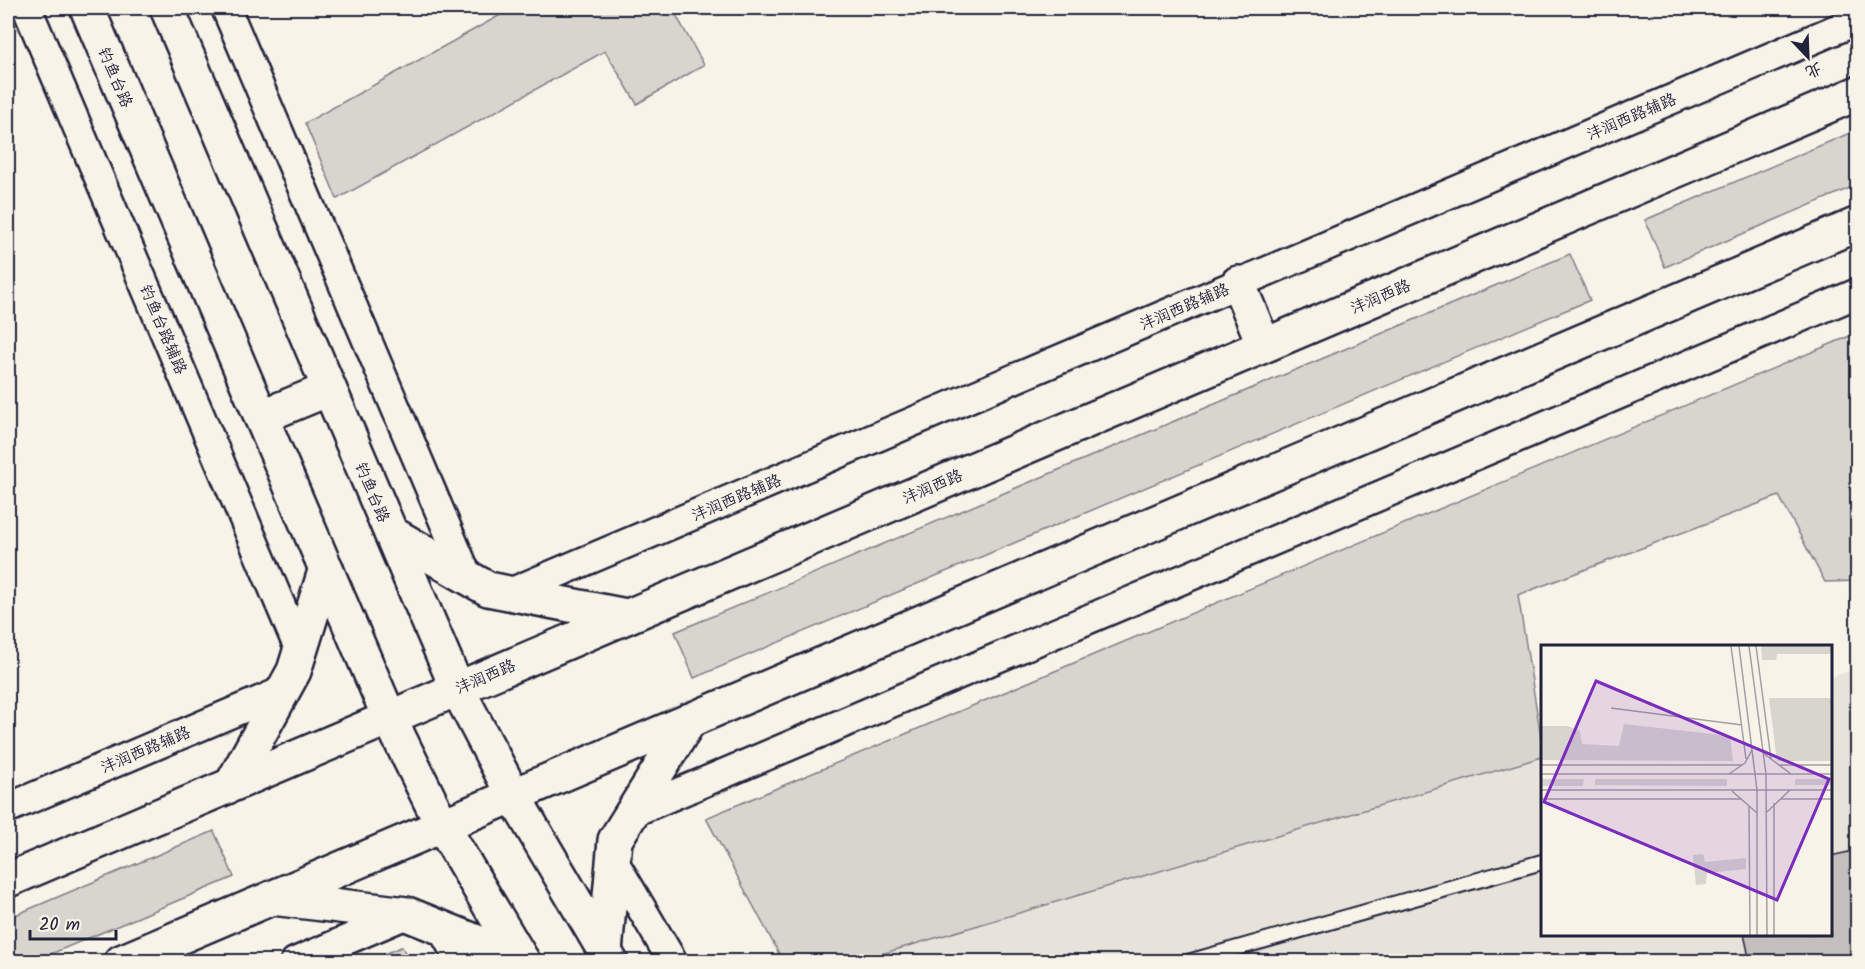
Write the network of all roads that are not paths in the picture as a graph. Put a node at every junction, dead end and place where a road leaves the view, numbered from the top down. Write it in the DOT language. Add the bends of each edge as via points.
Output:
graph roads {
  1 [pos="27,8"];
  2 [pos="87,8"];
  3 [pos="167,8"];
  4 [pos="226,8"];
  5 [pos="1857,20"];
  6 [pos="1857,93"];
  7 [pos="1857,224"];
  8 [pos="1238,284"];
  9 [pos="1857,293"];
  10 [pos="1264,345"];
  11 [pos="329,389"];
  12 [pos="261,417"];
  13 [pos="391,533"];
  14 [pos="326,568"];
  15 [pos="468,578"];
  16 [pos="510,593"];
  17 [pos="626,616"];
  18 [pos="300,651"];
  19 [pos="456,688"];
  20 [pos="284,691"];
  21 [pos="389,717"];
  22 [pos="690,720"];
  23 [pos="232,784"];
  24 [pos="513,795"];
  25 [pos="8,808"];
  26 [pos="632,813"];
  27 [pos="442,825"];
  28 [pos="613,860"];
  29 [pos="1541,862"];
  30 [pos="8,880"];
  31 [pos="270,898"];
  32 [pos="407,914"];
  33 [pos="441,927"];
  34 [pos="608,957"];
  35 [pos="522,961"];
  36 [pos="121,962"];
  37 [pos="295,962"];
  38 [pos="461,962"];
  39 [pos="673,962"];
  40 [pos="1188,962"];
  1 -- 18 [label="street, 钓鱼台路辅路"];
  2 -- 12 [label="main road, 钓鱼台路"];
  3 -- 11 [label="main road, 钓鱼台路"];
  4 -- 15 [label="street"];
  5 -- 8 [label="street, 沣润西路辅路"];
  6 -- 10 [label="main road, 沣润西路"];
  7 -- 22 [label="main road"];
  8 -- 10 [label="main road"];
  8 -- 16 [label="street, 沣润西路辅路"];
  9 -- 26 [label="street"];
  10 -- 17 [label="main road, 沣润西路"];
  11 -- 12 [label="main road"];
  11 -- 13 [label="main road, 钓鱼台路"];
  12 -- 14 [label="main road, 钓鱼台路"];
  13 -- 15 [label="main road"];
  13 -- 19 [label="main road, 钓鱼台路"];
  14 -- 18 [label="main road"];
  14 -- 21 [label="main road, 钓鱼台路"];
  15 -- 16 [label="main road" via="488,589"];
  16 -- 17 [label="main road"];
  17 -- 19 [label="main road, 沣润西路"];
  18 -- 20 [label="main road"];
  19 -- 21 [label="main road, 沣润西路"];
  19 -- 24 [label="main road, 钓鱼台路"];
  20 -- 23 [label="main road"];
  20 -- 25 [label="street, 沣润西路辅路"];
  21 -- 23 [label="main road, 沣润西路"];
  21 -- 27 [label="main road, 钓鱼台路"];
  22 -- 24 [label="main road"];
  22 -- 26 [label="main road"];
  23 -- 30 [label="main road, 沣润西路"];
  24 -- 27 [label="main road"];
  24 -- 34 [label="main road, 钓鱼台路"];
  26 -- 28 [label="main road" via="615,840"];
  27 -- 31 [label="main road"];
  27 -- 35 [label="main road, 钓鱼台路"];
  28 -- 34 [label="main road"];
  28 -- 39 [label="street"];
  29 -- 40 [label="lane"];
  31 -- 32 [label="main road"];
  31 -- 36 [label="main road"];
  32 -- 33 [label="main road"];
  32 -- 37 [label="street"];
  33 -- 35 [label="main road"];
  33 -- 38 [label="street"];
}
